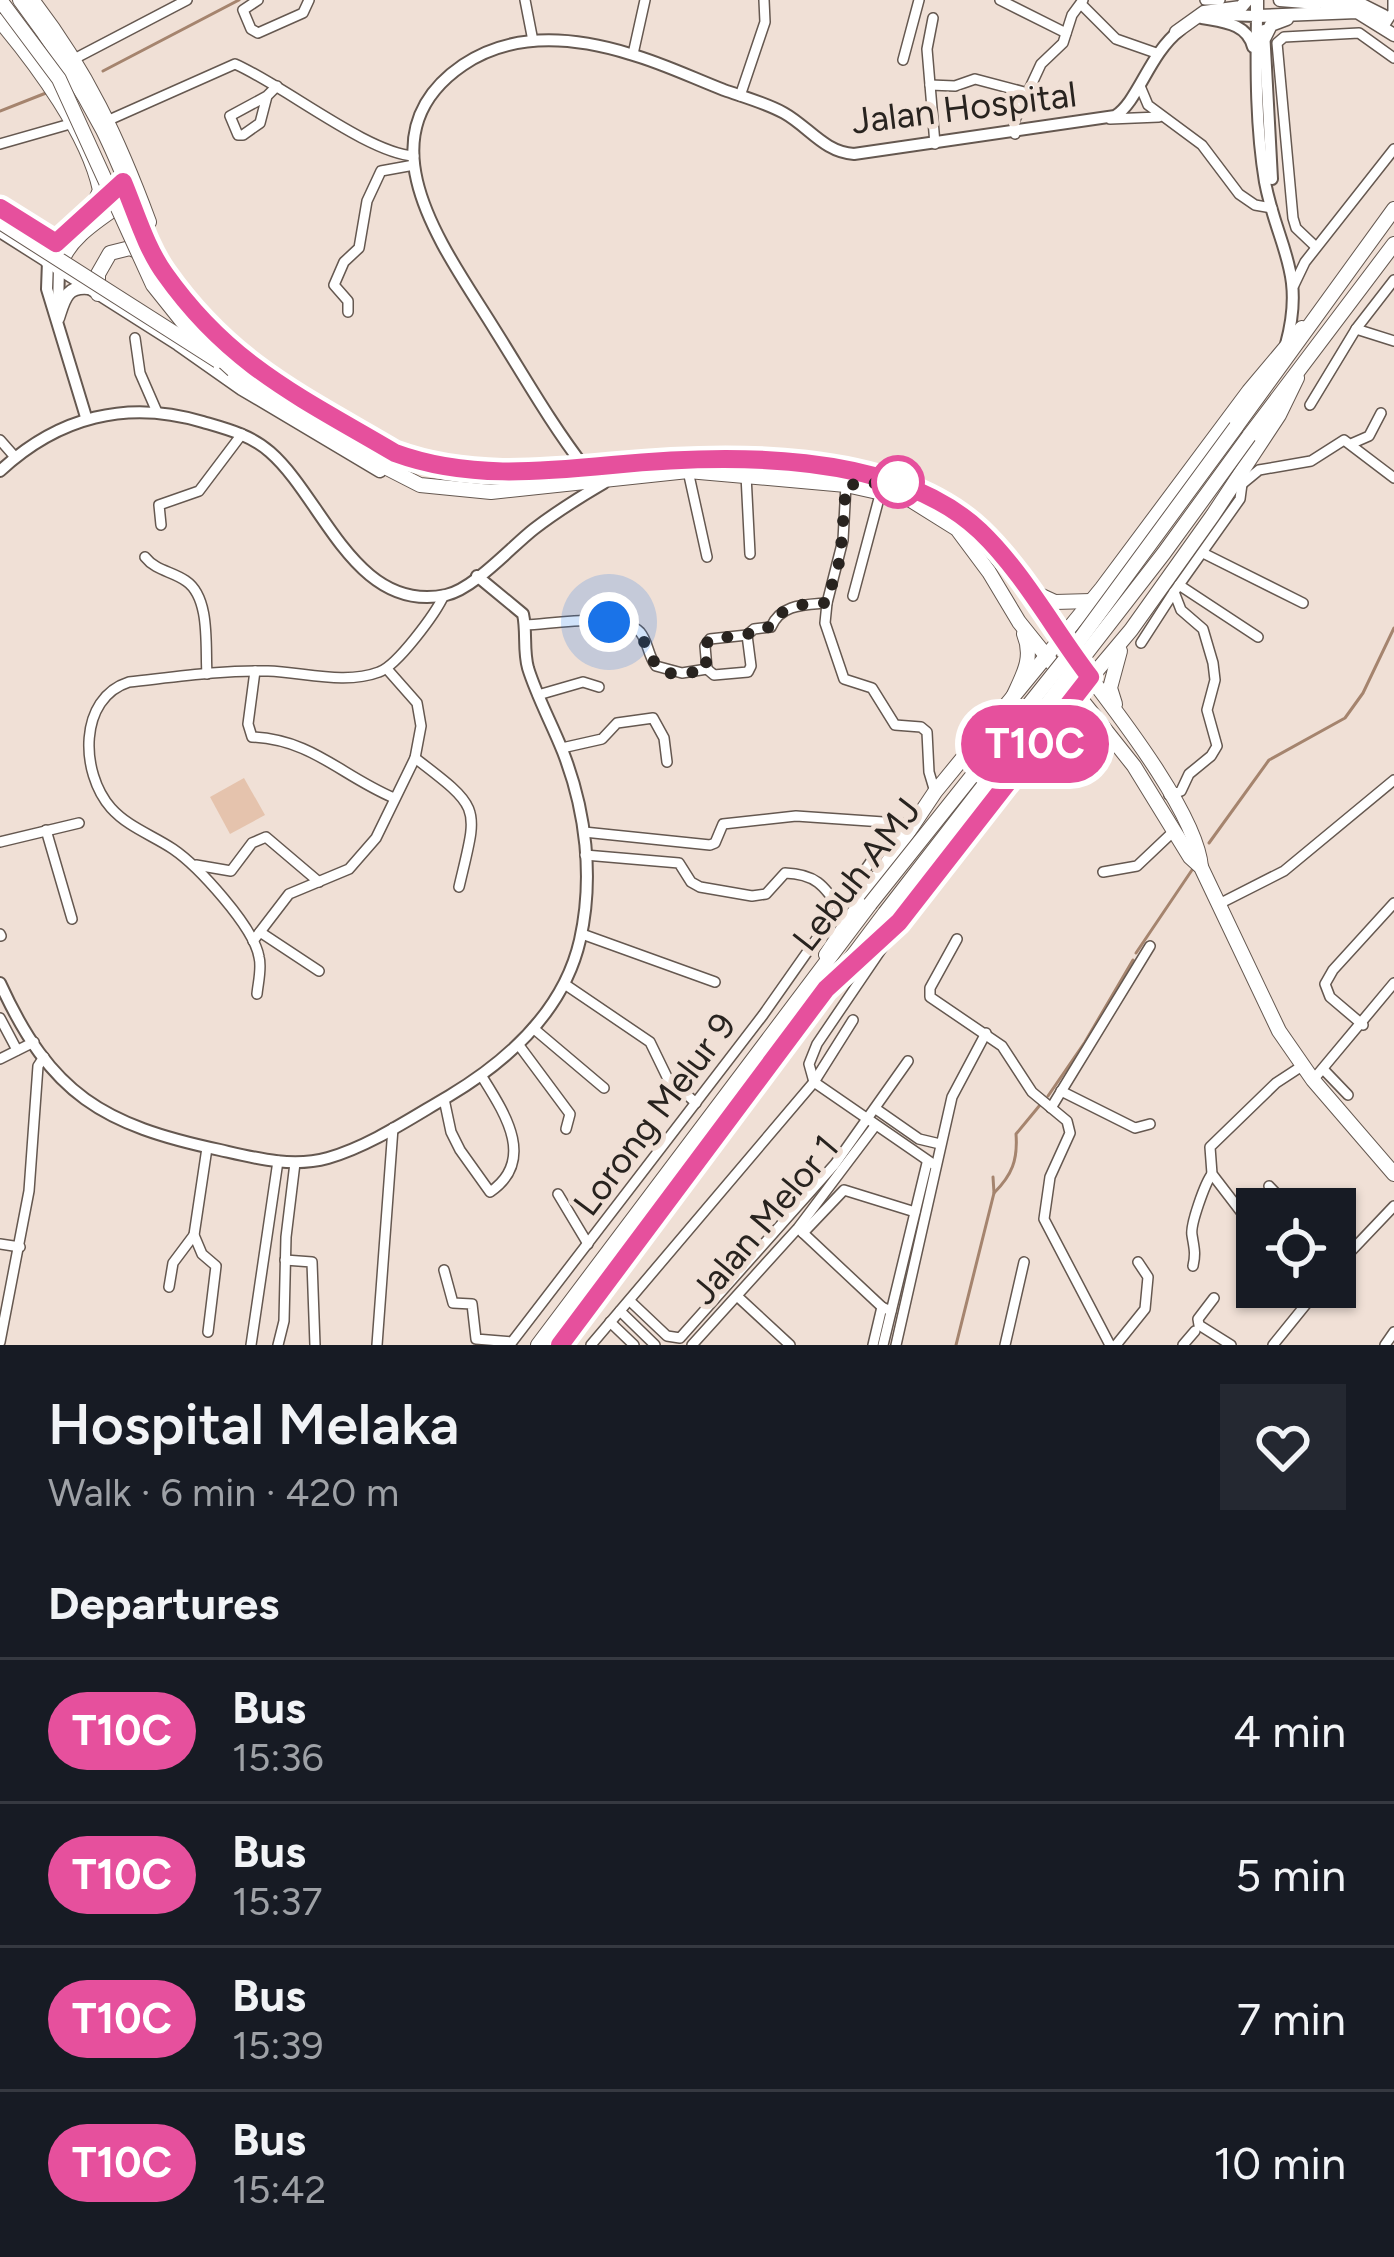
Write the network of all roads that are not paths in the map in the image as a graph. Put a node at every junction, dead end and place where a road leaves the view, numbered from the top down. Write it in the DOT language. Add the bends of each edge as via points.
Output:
graph roads {
  1 [pos="0,0"];
  2 [pos="20,0"];
  3 [pos="32,0"];
  4 [pos="187,0"];
  5 [pos="258,0"];
  6 [pos="309,0"];
  7 [pos="525,0"];
  8 [pos="645,0"];
  9 [pos="764,0"];
  10 [pos="919,0"];
  11 [pos="1000,0"];
  12 [pos="1280,0"];
  13 [pos="1394,0"];
  14 [pos="1082,2"];
  15 [pos="1210,2"];
  16 [pos="1257,7"];
  17 [pos="1320,7"];
  18 [pos="1198,17"];
  19 [pos="933,18"];
  20 [pos="0,21"];
  21 [pos="1390,26"];
  22 [pos="1177,32"];
  23 [pos="1066,33"];
  24 [pos="1272,38"];
  25 [pos="1367,38"];
  26 [pos="533,41"];
  27 [pos="1156,53"];
  28 [pos="633,54"];
  29 [pos="76,58"];
  30 [pos="1394,58"];
  31 [pos="903,60"];
  32 [pos="1257,80"];
  33 [pos="1139,81"];
  34 [pos="930,85"];
  35 [pos="277,86"];
  36 [pos="1028,93"];
  37 [pos="740,96"];
  38 [pos="267,97"];
  39 [pos="1164,117"];
  40 [pos="1100,121"];
  41 [pos="70,124"];
  42 [pos="106,126"];
  43 [pos="1283,126"];
  44 [pos="1264,127"];
  45 [pos="1015,134"];
  46 [pos="0,144"];
  47 [pos="81,144"];
  48 [pos="935,144"];
  49 [pos="1394,149"];
  50 [pos="414,161"];
  51 [pos="123,182"];
  52 [pos="130,198"];
  53 [pos="0,208"];
  54 [pos="1272,208"];
  55 [pos="92,209"];
  56 [pos="1394,209"];
  57 [pos="0,221"];
  58 [pos="0,231"];
  59 [pos="1394,244"];
  60 [pos="62,246"];
  61 [pos="1316,248"];
  62 [pos="53,265"];
  63 [pos="166,276"];
  64 [pos="1394,280"];
  65 [pos="1294,285"];
  66 [pos="93,291"];
  67 [pos="179,291"];
  68 [pos="1322,307"];
  69 [pos="348,312"];
  70 [pos="58,318"];
  71 [pos="1356,329"];
  72 [pos="135,338"];
  73 [pos="1394,341"];
  74 [pos="1285,347"];
  75 [pos="1303,362"];
  76 [pos="235,363"];
  77 [pos="1310,405"];
  78 [pos="157,412"];
  79 [pos="1381,413"];
  80 [pos="86,417"];
  81 [pos="1242,432"];
  82 [pos="242,434"];
  83 [pos="0,440"];
  84 [pos="1353,443"];
  85 [pos="571,449"];
  86 [pos="15,457"];
  87 [pos="585,468"];
  88 [pos="566,469"];
  89 [pos="0,471"];
  90 [pos="688,471"];
  91 [pos="746,475"];
  92 [pos="1394,478"];
  93 [pos="605,482"];
  94 [pos="1239,482"];
  95 [pos="420,485"];
  96 [pos="846,485"];
  97 [pos="881,491"];
  98 [pos="161,525"];
  99 [pos="1203,553"];
  100 [pos="750,554"];
  101 [pos="145,557"];
  102 [pos="706,557"];
  103 [pos="477,576"];
  104 [pos="1024,587"];
  105 [pos="1102,588"];
  106 [pos="1176,589"];
  107 [pos="444,595"];
  108 [pos="853,596"];
  109 [pos="1091,601"];
  110 [pos="826,603"];
  111 [pos="1303,603"];
  112 [pos="1019,622"];
  113 [pos="1135,624"];
  114 [pos="526,625"];
  115 [pos="747,635"];
  116 [pos="1258,637"];
  117 [pos="1060,638"];
  118 [pos="1141,643"];
  119 [pos="1046,657"];
  120 [pos="386,669"];
  121 [pos="707,669"];
  122 [pos="255,671"];
  123 [pos="207,674"];
  124 [pos="1090,677"];
  125 [pos="599,688"];
  126 [pos="1076,693"];
  127 [pos="538,694"];
  128 [pos="1013,697"];
  129 [pos="1118,714"];
  130 [pos="1050,725"];
  131 [pos="981,736"];
  132 [pos="1120,747"];
  133 [pos="562,748"];
  134 [pos="1030,749"];
  135 [pos="415,758"];
  136 [pos="668,762"];
  137 [pos="1394,780"];
  138 [pos="935,792"];
  139 [pos="1169,795"];
  140 [pos="394,798"];
  141 [pos="79,823"];
  142 [pos="905,824"];
  143 [pos="46,830"];
  144 [pos="1175,830"];
  145 [pos="584,832"];
  146 [pos="0,842"];
  147 [pos="585,855"];
  148 [pos="191,863"];
  149 [pos="1201,867"];
  150 [pos="1103,872"];
  151 [pos="319,882"];
  152 [pos="459,887"];
  153 [pos="1394,903"];
  154 [pos="1219,904"];
  155 [pos="847,907"];
  156 [pos="72,919"];
  157 [pos="899,922"];
  158 [pos="581,934"];
  159 [pos="256,937"];
  160 [pos="957,939"];
  161 [pos="1150,946"];
  162 [pos="819,970"];
  163 [pos="319,971"];
  164 [pos="0,982"];
  165 [pos="715,982"];
  166 [pos="1394,983"];
  167 [pos="566,985"];
  168 [pos="826,989"];
  169 [pos="256,994"];
  170 [pos="3,998"];
  171 [pos="763,1015"];
  172 [pos="0,1018"];
  173 [pos="854,1020"];
  174 [pos="777,1025"];
  175 [pos="1363,1025"];
  176 [pos="533,1028"];
  177 [pos="986,1033"];
  178 [pos="34,1042"];
  179 [pos="518,1044"];
  180 [pos="16,1051"];
  181 [pos="44,1057"];
  182 [pos="0,1059"];
  183 [pos="908,1060"];
  184 [pos="1302,1066"];
  185 [pos="1318,1074"];
  186 [pos="481,1075"];
  187 [pos="814,1082"];
  188 [pos="604,1088"];
  189 [pos="1061,1091"];
  190 [pos="1348,1094"];
  191 [pos="444,1099"];
  192 [pos="696,1103"];
  193 [pos="876,1108"];
  194 [pos="1051,1108"];
  195 [pos="871,1123"];
  196 [pos="1150,1124"];
  197 [pos="393,1128"];
  198 [pos="566,1129"];
  199 [pos="940,1144"];
  200 [pos="207,1148"];
  201 [pos="278,1161"];
  202 [pos="295,1163"];
  203 [pos="932,1164"];
  204 [pos="1212,1174"];
  205 [pos="1394,1174"];
  206 [pos="558,1194"];
  207 [pos="1236,1205"];
  208 [pos="1394,1206"];
  209 [pos="915,1212"];
  210 [pos="800,1231"];
  211 [pos="0,1244"];
  212 [pos="588,1244"];
  213 [pos="1356,1244"];
  214 [pos="198,1245"];
  215 [pos="20,1247"];
  216 [pos="771,1247"];
  217 [pos="285,1260"];
  218 [pos="1024,1262"];
  219 [pos="1138,1262"];
  220 [pos="1193,1267"];
  221 [pos="444,1270"];
  222 [pos="907,1270"];
  223 [pos="560,1282"];
  224 [pos="170,1287"];
  225 [pos="576,1295"];
  226 [pos="736,1296"];
  227 [pos="1214,1298"];
  228 [pos="629,1301"];
  229 [pos="1303,1308"];
  230 [pos="886,1309"];
  231 [pos="620,1311"];
  232 [pos="704,1313"];
  233 [pos="650,1321"];
  234 [pos="610,1322"];
  235 [pos="714,1322"];
  236 [pos="1195,1331"];
  237 [pos="208,1332"];
  238 [pos="641,1332"];
  239 [pos="1394,1332"];
  240 [pos="0,1342"];
  241 [pos="632,1344"];
  242 [pos="1275,1344"];
  243 [pos="251,1345"];
  244 [pos="278,1345"];
  245 [pos="316,1345"];
  246 [pos="376,1345"];
  247 [pos="538,1345"];
  248 [pos="560,1345"];
  249 [pos="591,1345"];
  250 [pos="655,1345"];
  251 [pos="692,1345"];
  252 [pos="790,1345"];
  253 [pos="873,1345"];
  254 [pos="883,1345"];
  255 [pos="896,1345"];
  256 [pos="1005,1345"];
  257 [pos="1113,1345"];
  258 [pos="1184,1345"];
  259 [pos="1231,1345"];
  260 [pos="1385,1345"];
  1 -- 76 [label="main road, bridge" via="59,79 153,285 189,330"];
  2 -- 42 [label="main road"];
  3 -- 29 [label="main road"];
  4 -- 29 [label="street"];
  5 -- 6 [label="street" via="243,10 258,33 303,13"];
  7 -- 26 [label="street"];
  8 -- 28 [label="street"];
  9 -- 37 [label="street" via="765,22"];
  10 -- 31 [label="street"];
  11 -- 23 [label="street"];
  12 -- 17 [label="main road"];
  13 -- 21 [label="street"];
  14 -- 23 [label="street"];
  14 -- 27 [label="street" via="1116,38"];
  15 -- 16 [label="main road"];
  15 -- 18 [label="main road"];
  16 -- 17 [label="main road"];
  16 -- 18 [label="street"];
  16 -- 24 [label="street"];
  16 -- 32 [label="street"];
  17 -- 21 [label="main road"];
  17 -- 24 [label="main road" via="1277,21"];
  18 -- 22 [label="main road"];
  18 -- 32 [label="street" via="1246,32"];
  19 -- 34 [label="street"];
  20 -- 41 [label="main road"];
  21 -- 25 [label="street"];
  22 -- 27 [label="street, Jalan Hospital"];
  23 -- 36 [label="street"];
  24 -- 25 [label="street"];
  24 -- 43 [label="street"];
  24 -- 44 [label="street"];
  25 -- 30 [label="street"];
  26 -- 28 [label="street, Jalan Hospital" via="573,40"];
  26 -- 50 [label="street, Jalan Hospital" via="480,55 447,78 420,116"];
  27 -- 33 [label="street, Jalan Hospital"];
  28 -- 37 [label="street, Jalan Hospital"];
  29 -- 42 [label="main road"];
  32 -- 44 [label="street"];
  33 -- 39 [label="street" via="1148,105"];
  33 -- 40 [label="street, Jalan Hospital" via="1124,111"];
  34 -- 36 [label="street" via="975,79"];
  34 -- 48 [label="street"];
  35 -- 38 [label="street"];
  35 -- 42 [label="street" via="227,65"];
  35 -- 50 [label="street"];
  36 -- 45 [label="street"];
  37 -- 48 [label="street, Jalan Hospital" via="784,113 844,154"];
  38 -- 38 [label="street" via="230,116 238,135 260,123"];
  39 -- 40 [label="street"];
  39 -- 54 [label="street" via="1202,145 1248,201"];
  40 -- 45 [label="street, Jalan Hospital"];
  41 -- 46 [label="street"];
  41 -- 47 [label="main road"];
  42 -- 47 [label="main road" via="100,151"];
  42 -- 51 [label="main road"];
  42 -- 67 [label="main road"];
  43 -- 44 [label="street"];
  43 -- 61 [label="street" via="1293,218"];
  44 -- 54 [label="street"];
  45 -- 48 [label="street, Jalan Hospital"];
  47 -- 55 [label="main road" via="100,190"];
  49 -- 61 [label="street"];
  50 -- 69 [label="street" via="381,171 367,201 359,248 334,285"];
  50 -- 85 [label="street" via="441,245"];
  51 -- 52 [label="main road"];
  51 -- 55 [label="main road"];
  52 -- 60 [label="main road"];
  52 -- 63 [label="main road"];
  53 -- 60 [label="main road"];
  54 -- 65 [label="street"];
  55 -- 60 [label="main road"];
  56 -- 68 [label="main road, Lebuh AMJ"];
  57 -- 76 [label="main road, bridge"];
  58 -- 62 [label="main road"];
  59 -- 75 [label="main road, Lebuh AMJ"];
  60 -- 62 [label="main road"];
  61 -- 65 [label="street"];
  62 -- 66 [label="main road"];
  62 -- 70 [label="street" via="47,289"];
  63 -- 66 [label="main road" via="137,250 122,248 101,264"];
  63 -- 67 [label="main road"];
  64 -- 71 [label="street"];
  65 -- 74 [label="street"];
  66 -- 70 [label="main road" via="71,290"];
  66 -- 95 [label="main road" via="356,458"];
  67 -- 76 [label="main road"];
  68 -- 74 [label="main road"];
  68 -- 81 [label="main road, Lebuh AMJ"];
  70 -- 80 [label="street"];
  71 -- 73 [label="street"];
  71 -- 77 [label="street"];
  72 -- 78 [label="street"];
  74 -- 105 [label="main road"];
  75 -- 81 [label="main road, Lebuh AMJ"];
  75 -- 94 [label="main road"];
  76 -- 88 [label="main road" via="418,461 482,472"];
  76 -- 95 [label="main road"];
  78 -- 80 [label="street"];
  78 -- 82 [label="street"];
  79 -- 84 [label="street" via="1369,436"];
  80 -- 86 [label="street"];
  81 -- 162 [label="main road, Lebuh AMJ, bridge"];
  81 -- 168 [label="main road, Lebuh AMJ, bridge" via="1164,553"];
  82 -- 98 [label="street" via="199,491 159,505"];
  82 -- 107 [label="street" via="274,455 370,574 401,591"];
  83 -- 86 [label="street"];
  84 -- 92 [label="street"];
  84 -- 94 [label="street"];
  85 -- 87 [label="street"];
  85 -- 88 [label="street"];
  86 -- 89 [label="street"];
  87 -- 88 [label="main road"];
  87 -- 104 [label="main road" via="755,461 898,482 934,496 982,533"];
  90 -- 91 [label="main road"];
  90 -- 93 [label="main road"];
  90 -- 102 [label="street"];
  91 -- 96 [label="main road"];
  91 -- 100 [label="street"];
  93 -- 95 [label="main road" via="491,492"];
  93 -- 103 [label="street"];
  94 -- 99 [label="street" via="1240,499"];
  94 -- 113 [label="main road"];
  96 -- 97 [label="main road"];
  96 -- 110 [label="street" via="840,560"];
  97 -- 108 [label="street"];
  97 -- 112 [label="main road" via="957,529"];
  99 -- 106 [label="street"];
  99 -- 111 [label="street"];
  101 -- 123 [label="street" via="196,592"];
  103 -- 107 [label="street"];
  103 -- 114 [label="street" via="519,607"];
  104 -- 109 [label="main road" via="1054,602"];
  104 -- 117 [label="main road"];
  105 -- 109 [label="main road"];
  105 -- 113 [label="main road" via="1090,646 1106,645"];
  106 -- 116 [label="street"];
  106 -- 118 [label="street"];
  106 -- 139 [label="street" via="1181,610 1203,629 1213,663 1207,710 1216,746"];
  107 -- 120 [label="street"];
  109 -- 117 [label="main road"];
  110 -- 115 [label="street" via="790,608"];
  110 -- 138 [label="street" via="844,679 872,688 895,725 927,732"];
  112 -- 119 [label="main road"];
  112 -- 128 [label="main road" via="1029,658"];
  113 -- 124 [label="main road"];
  113 -- 129 [label="main road" via="1112,676"];
  114 -- 121 [label="street" via="595,619 631,627 661,670"];
  114 -- 127 [label="street" via="526,662"];
  115 -- 121 [label="street" via="706,641"];
  115 -- 121 [label="street" via="748,672"];
  117 -- 119 [label="main road"];
  117 -- 124 [label="main road"];
  119 -- 126 [label="main road"];
  119 -- 128 [label="main road"];
  120 -- 122 [label="street" via="352,677"];
  120 -- 135 [label="street" via="417,703"];
  122 -- 123 [label="street"];
  122 -- 140 [label="street" via="252,737 309,748"];
  123 -- 148 [label="street" via="118,686 98,704 89,741 97,783 113,811"];
  124 -- 126 [label="main road"];
  124 -- 129 [label="main road"];
  125 -- 127 [label="street" via="583,682"];
  126 -- 130 [label="main road"];
  126 -- 132 [label="main road"];
  127 -- 133 [label="street"];
  128 -- 131 [label="main road"];
  129 -- 139 [label="main road"];
  130 -- 132 [label="main road" via="1081,727"];
  130 -- 134 [label="main road"];
  131 -- 134 [label="main road" via="1038,688 1056,701"];
  131 -- 138 [label="main road"];
  132 -- 144 [label="main road"];
  133 -- 136 [label="street" via="602,739 617,723 653,718"];
  133 -- 145 [label="street"];
  134 -- 157 [label="main road"];
  135 -- 140 [label="street"];
  135 -- 152 [label="street" via="472,808"];
  137 -- 154 [label="street" via="1284,871"];
  138 -- 142 [label="main road"];
  139 -- 149 [label="main road"];
  140 -- 151 [label="street" via="360,860"];
  141 -- 143 [label="street"];
  142 -- 145 [label="street" via="796,816 729,821 710,845"];
  142 -- 155 [label="main road"];
  143 -- 146 [label="street"];
  143 -- 156 [label="street"];
  144 -- 149 [label="main road"];
  144 -- 150 [label="street" via="1137,866"];
  145 -- 147 [label="street"];
  147 -- 155 [label="street" via="680,863 700,887 752,896 766,894 784,873 810,876"];
  147 -- 158 [label="street"];
  148 -- 151 [label="street" via="231,871 266,837"];
  148 -- 159 [label="street"];
  149 -- 154 [label="main road"];
  151 -- 159 [label="street" via="290,894"];
  153 -- 175 [label="street" via="1325,984"];
  154 -- 184 [label="main road" via="1265,1007"];
  155 -- 162 [label="main road"];
  155 -- 171 [label="street, Lorong Melur 9"];
  157 -- 168 [label="main road"];
  157 -- 187 [label="street" via="812,1053"];
  158 -- 165 [label="street"];
  158 -- 167 [label="street"];
  159 -- 163 [label="street"];
  159 -- 169 [label="street"];
  160 -- 177 [label="street" via="929,993"];
  161 -- 189 [label="street"];
  162 -- 174 [label="main road, Lebuh AMJ"];
  164 -- 170 [label="street"];
  166 -- 175 [label="street"];
  167 -- 176 [label="street"];
  167 -- 192 [label="street" via="650,1042 667,1077"];
  168 -- 248 [label="main road, Lebuh AMJ"];
  170 -- 178 [label="street"];
  171 -- 174 [label="street"];
  171 -- 192 [label="street, Lorong Melur 9"];
  172 -- 180 [label="street"];
  173 -- 187 [label="street"];
  174 -- 225 [label="main road, Lebuh AMJ"];
  175 -- 185 [label="street"];
  176 -- 179 [label="street"];
  176 -- 188 [label="street"];
  177 -- 194 [label="street"];
  177 -- 199 [label="street" via="956,1086"];
  178 -- 180 [label="street"];
  178 -- 181 [label="street"];
  179 -- 186 [label="street"];
  179 -- 198 [label="street" via="570,1114"];
  180 -- 182 [label="street"];
  181 -- 200 [label="street" via="109,1117"];
  181 -- 215 [label="street"];
  183 -- 193 [label="street"];
  184 -- 185 [label="main road"];
  184 -- 204 [label="street" via="1219,1134 1210,1147"];
  185 -- 190 [label="street"];
  185 -- 205 [label="main road"];
  186 -- 191 [label="street"];
  186 -- 191 [label="street" via="510,1124 515,1157 490,1192 451,1132"];
  187 -- 195 [label="street"];
  187 -- 228 [label="street"];
  189 -- 194 [label="street"];
  189 -- 196 [label="street" via="1135,1127"];
  191 -- 197 [label="street"];
  192 -- 212 [label="street, Lorong Melur 9"];
  193 -- 195 [label="street"];
  193 -- 199 [label="street"];
  194 -- 257 [label="street" via="1070,1132 1050,1177 1044,1219"];
  195 -- 203 [label="street"];
  195 -- 210 [label="street, Jalan Melor 1"];
  195 -- 216 [label="street"];
  197 -- 202 [label="street" via="327,1159"];
  197 -- 246 [label="street"];
  199 -- 203 [label="street"];
  200 -- 201 [label="street"];
  200 -- 214 [label="street"];
  201 -- 202 [label="street"];
  201 -- 243 [label="street"];
  202 -- 217 [label="street"];
  203 -- 209 [label="street"];
  203 -- 222 [label="street"];
  204 -- 207 [label="street"];
  204 -- 220 [label="street" via="1191,1230"];
  206 -- 212 [label="street"];
  208 -- 213 [label="street"];
  209 -- 210 [label="street" via="844,1190"];
  209 -- 222 [label="street"];
  210 -- 216 [label="street, Jalan Melor 1"];
  210 -- 230 [label="street"];
  211 -- 215 [label="street"];
  212 -- 223 [label="street, Lorong Melur 9"];
  214 -- 224 [label="street" via="173,1263"];
  214 -- 237 [label="street" via="216,1266"];
  215 -- 240 [label="street"];
  216 -- 226 [label="street, Jalan Melor 1"];
  216 -- 232 [label="street"];
  217 -- 244 [label="street"];
  217 -- 245 [label="street" via="313,1262"];
  218 -- 256 [label="street"];
  219 -- 257 [label="street" via="1148,1277 1145,1309"];
  221 -- 223 [label="street, Lorong Melur 9" via="453,1303 472,1304 481,1342 512,1342"];
  222 -- 230 [label="street"];
  222 -- 255 [label="street"];
  223 -- 225 [label="street"];
  225 -- 247 [label="main road, Lebuh AMJ"];
  226 -- 235 [label="street, Jalan Melor 1"];
  226 -- 252 [label="street"];
  227 -- 259 [label="street" via="1199,1325"];
  228 -- 231 [label="street"];
  228 -- 233 [label="street"];
  229 -- 242 [label="street"];
  230 -- 253 [label="street"];
  230 -- 254 [label="street"];
  231 -- 234 [label="street"];
  231 -- 238 [label="street"];
  232 -- 233 [label="street" via="674,1340"];
  232 -- 235 [label="street"];
  233 -- 238 [label="street"];
  234 -- 241 [label="street"];
  234 -- 249 [label="street"];
  235 -- 251 [label="street, Jalan Melor 1"];
  236 -- 258 [label="street"];
  238 -- 241 [label="street"];
  238 -- 250 [label="street"];
  239 -- 260 [label="street"];
}
